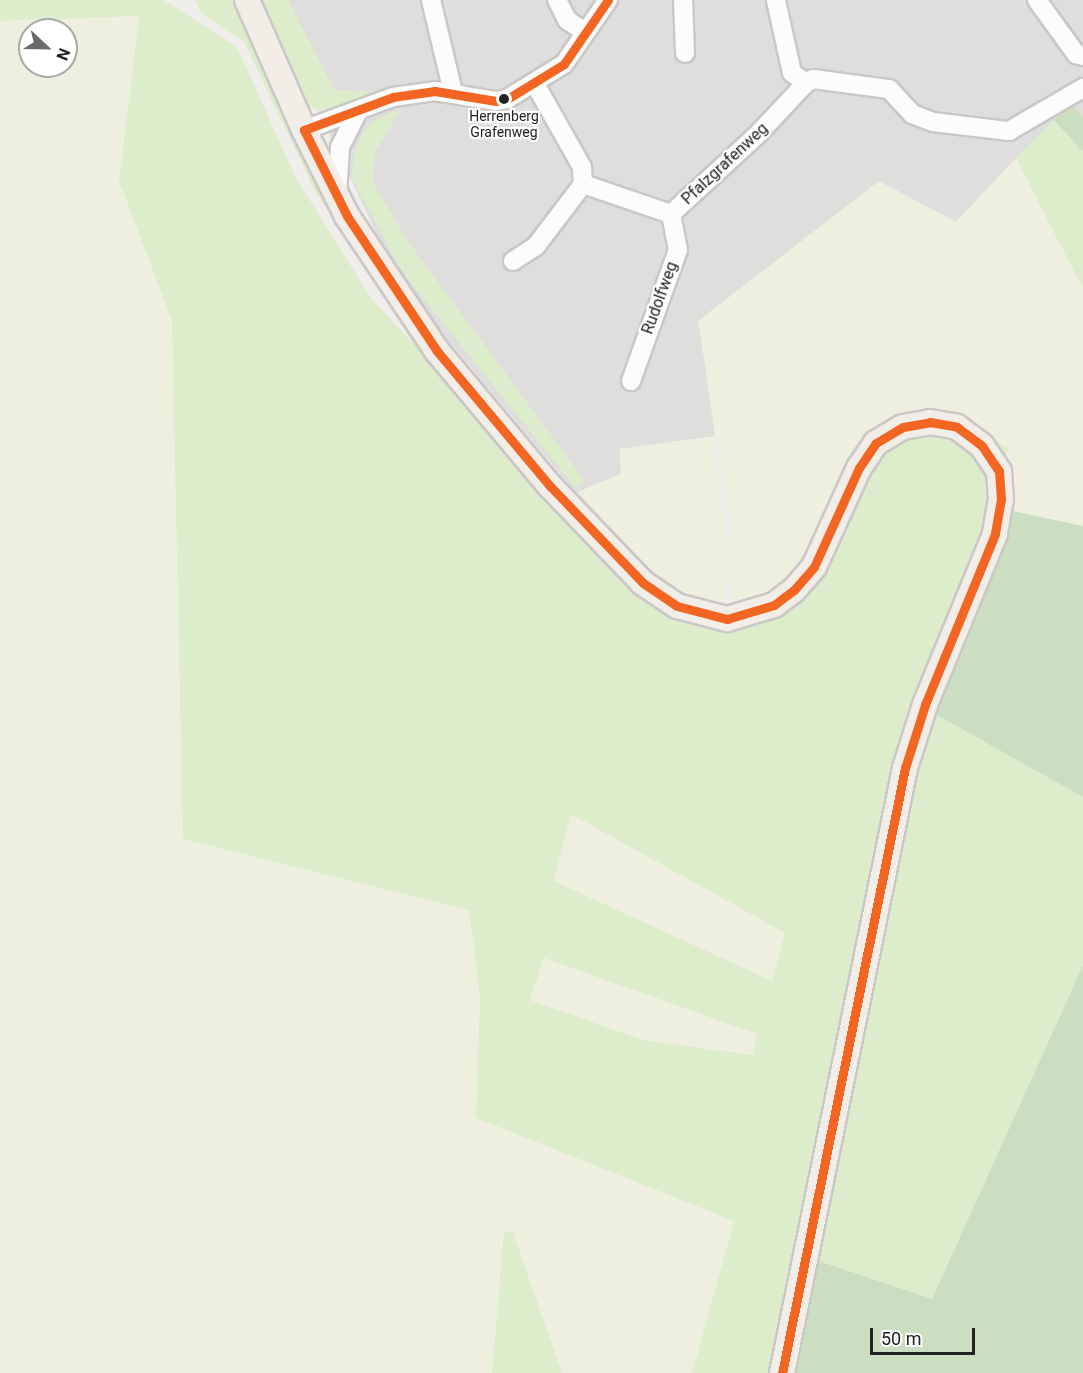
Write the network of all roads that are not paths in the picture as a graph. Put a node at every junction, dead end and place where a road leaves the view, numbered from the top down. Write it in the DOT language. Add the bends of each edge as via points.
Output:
graph roads {
  1 [pos="247,0"];
  2 [pos="430,0"];
  3 [pos="557,0"];
  4 [pos="608,0"];
  5 [pos="683,0"];
  6 [pos="776,0"];
  7 [pos="1037,0"];
  8 [pos="585,32"];
  9 [pos="685,53"];
  10 [pos="1083,56"];
  11 [pos="806,83"];
  12 [pos="535,84"];
  13 [pos="1083,88"];
  14 [pos="453,92"];
  15 [pos="359,110"];
  16 [pos="304,130"];
  17 [pos="583,184"];
  18 [pos="337,196"];
  19 [pos="671,214"];
  20 [pos="513,261"];
  21 [pos="631,381"];
  22 [pos="782,1373"];
  1 -- 16 [label="main road"];
  2 -- 14 [label="street"];
  3 -- 8 [label="street" via="567,20"];
  4 -- 8 [label="street"];
  5 -- 9 [label="street"];
  6 -- 11 [label="street" via="792,74"];
  7 -- 10 [label="street" via="1076,54"];
  8 -- 12 [label="street" via="564,64"];
  11 -- 13 [label="street" via="813,79 889,89 912,114 933,122 1009,131"];
  11 -- 19 [label="street, Pfalzgrafenweg" via="759,133"];
  12 -- 14 [label="street" via="496,101"];
  12 -- 17 [label="street" via="582,167"];
  14 -- 15 [label="street" via="393,97"];
  15 -- 16 [label="street"];
  15 -- 18 [label="street" via="340,147"];
  16 -- 18 [label="main road"];
  17 -- 19 [label="street, Pfalzgrafenweg"];
  17 -- 20 [label="street" via="536,246"];
  18 -- 22 [label="main road" via="437,351 550,486 643,583 677,606 727,619 774,605 794,590 814,567 859,468 876,443 903,427 930,422 957,427 982,446 999,471 1001,499 994,534 925,705 905,768"];
  19 -- 21 [label="street, Rudolfweg" via="678,250"];
}
